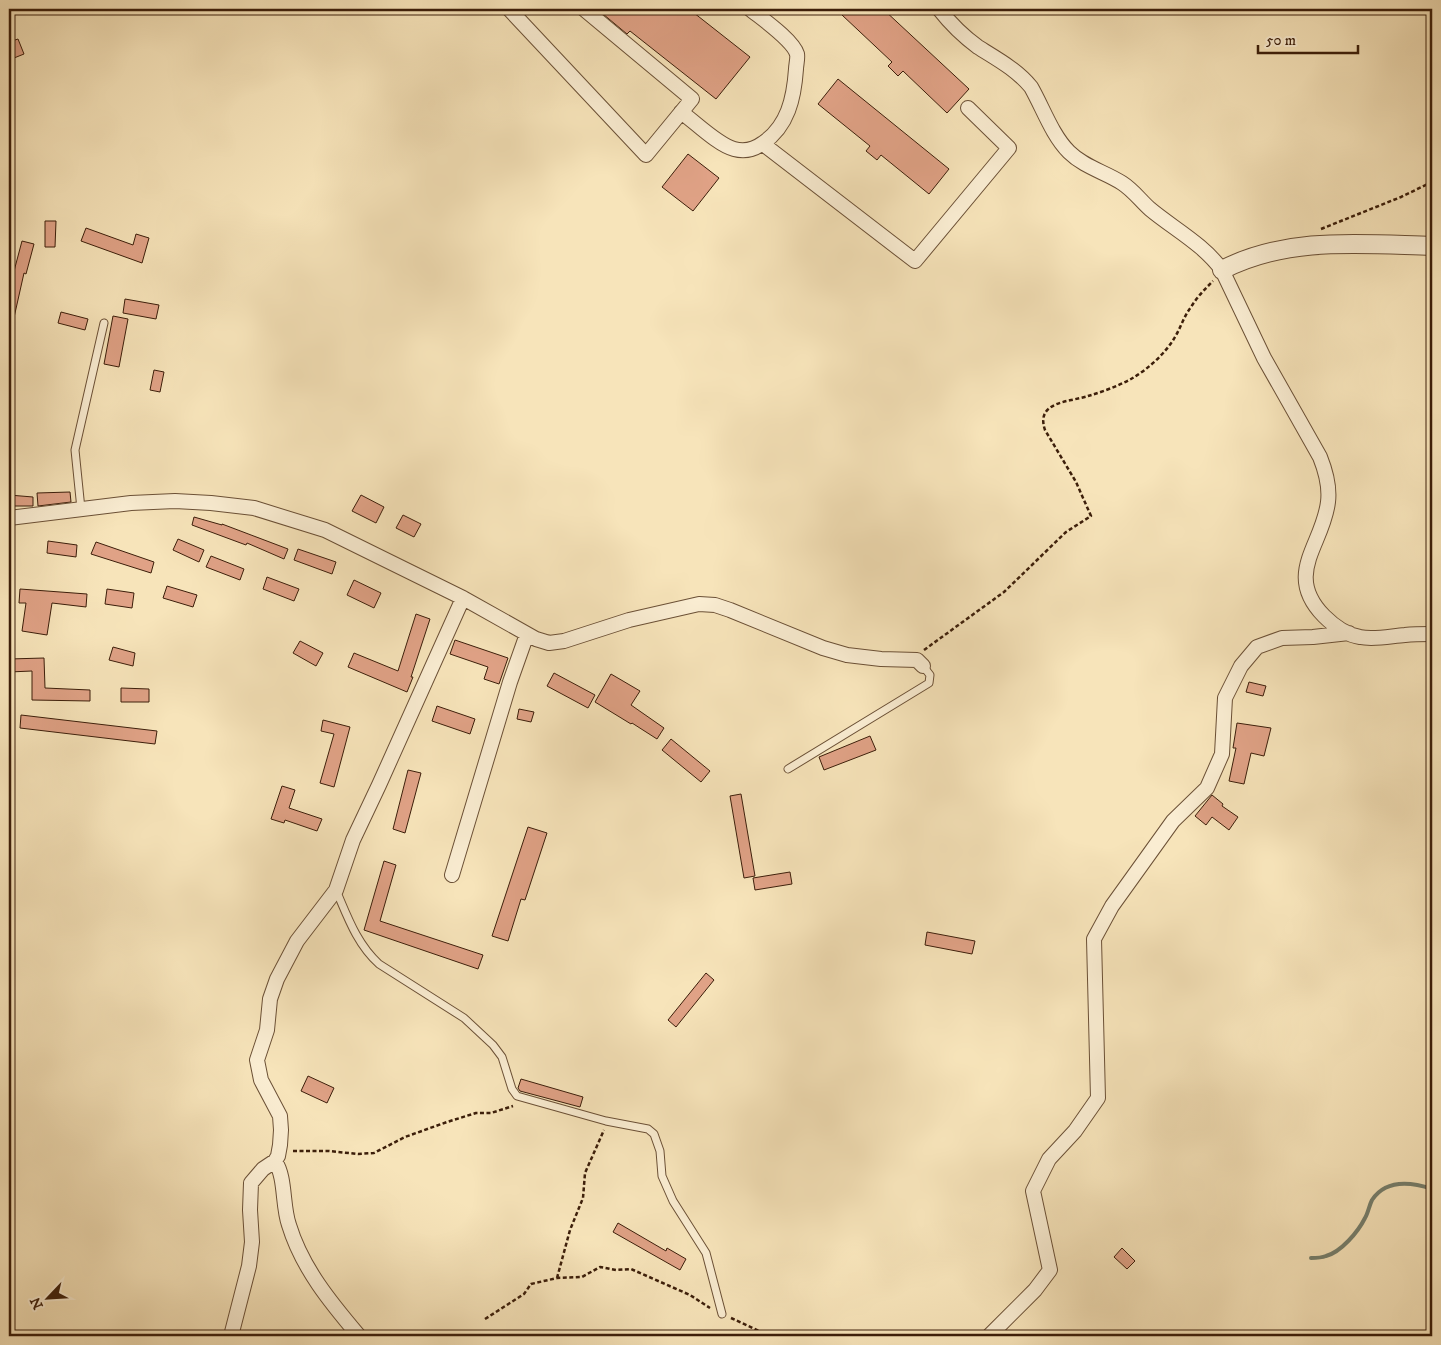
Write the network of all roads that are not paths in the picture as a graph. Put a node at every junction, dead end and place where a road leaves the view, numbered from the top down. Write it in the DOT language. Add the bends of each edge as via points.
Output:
graph roads {
  1 [pos="509,9"];
  2 [pos="584,9"];
  3 [pos="750,9"];
  4 [pos="939,9"];
  5 [pos="968,108"];
  6 [pos="681,112"];
  7 [pos="763,144"];
  8 [pos="1432,246"];
  9 [pos="1222,270"];
  10 [pos="104,323"];
  11 [pos="81,508"];
  12 [pos="9,518"];
  13 [pos="463,598"];
  14 [pos="1349,633"];
  15 [pos="527,634"];
  16 [pos="1432,634"];
  17 [pos="923,666"];
  18 [pos="788,769"];
  19 [pos="452,875"];
  20 [pos="336,890"];
  21 [pos="276,1159"];
  22 [pos="722,1314"];
  23 [pos="231,1336"];
  24 [pos="359,1336"];
  25 [pos="989,1336"];
  1 -- 6 [label="street" via="646,155"];
  2 -- 6 [label="street" via="692,99"];
  3 -- 7 [label="street" via="790,43 796,54 795,84 786,118 774,136"];
  4 -- 9 [label="street" via="960,32 1026,81 1060,142 1071,154 1123,184 1202,248"];
  5 -- 7 [label="street" via="1009,148 915,260"];
  6 -- 7 [label="street" via="732,149 745,151"];
  8 -- 9 [label="street" via="1296,246 1242,260"];
  9 -- 14 [label="street" via="1264,358 1326,471 1326,516 1308,561 1307,589 1325,617"];
  10 -- 11 [label="lane" via="75,450"];
  11 -- 12 [label="street"];
  11 -- 13 [label="street" via="176,502 254,508 325,530"];
  13 -- 15 [label="street"];
  13 -- 20 [label="street" via="353,840"];
  14 -- 16 [label="street" via="1370,638"];
  14 -- 25 [label="street" via="1282,638 1256,647 1241,666 1225,698 1222,754 1207,788 1173,821 1112,906 1094,939 1098,1098 1075,1131 1049,1159 1033,1191 1050,1270 1035,1290"];
  15 -- 17 [label="street" via="549,643 564,641 629,620 699,604 714,605 823,648 847,655 917,660"];
  15 -- 19 [label="street"];
  17 -- 18 [label="lane" via="930,676 929,683"];
  20 -- 21 [label="street" via="297,941 270,999 267,1030 257,1060 261,1080 280,1116"];
  20 -- 22 [label="lane" via="358,941 367,953 464,1018 493,1045 502,1057 517,1096 606,1121 648,1129 654,1134 660,1151 662,1176 673,1201 706,1253"];
  21 -- 23 [label="street" via="251,1183 249,1266"];
  21 -- 24 [label="street" via="282,1176 288,1225 298,1249 321,1289"];
}
